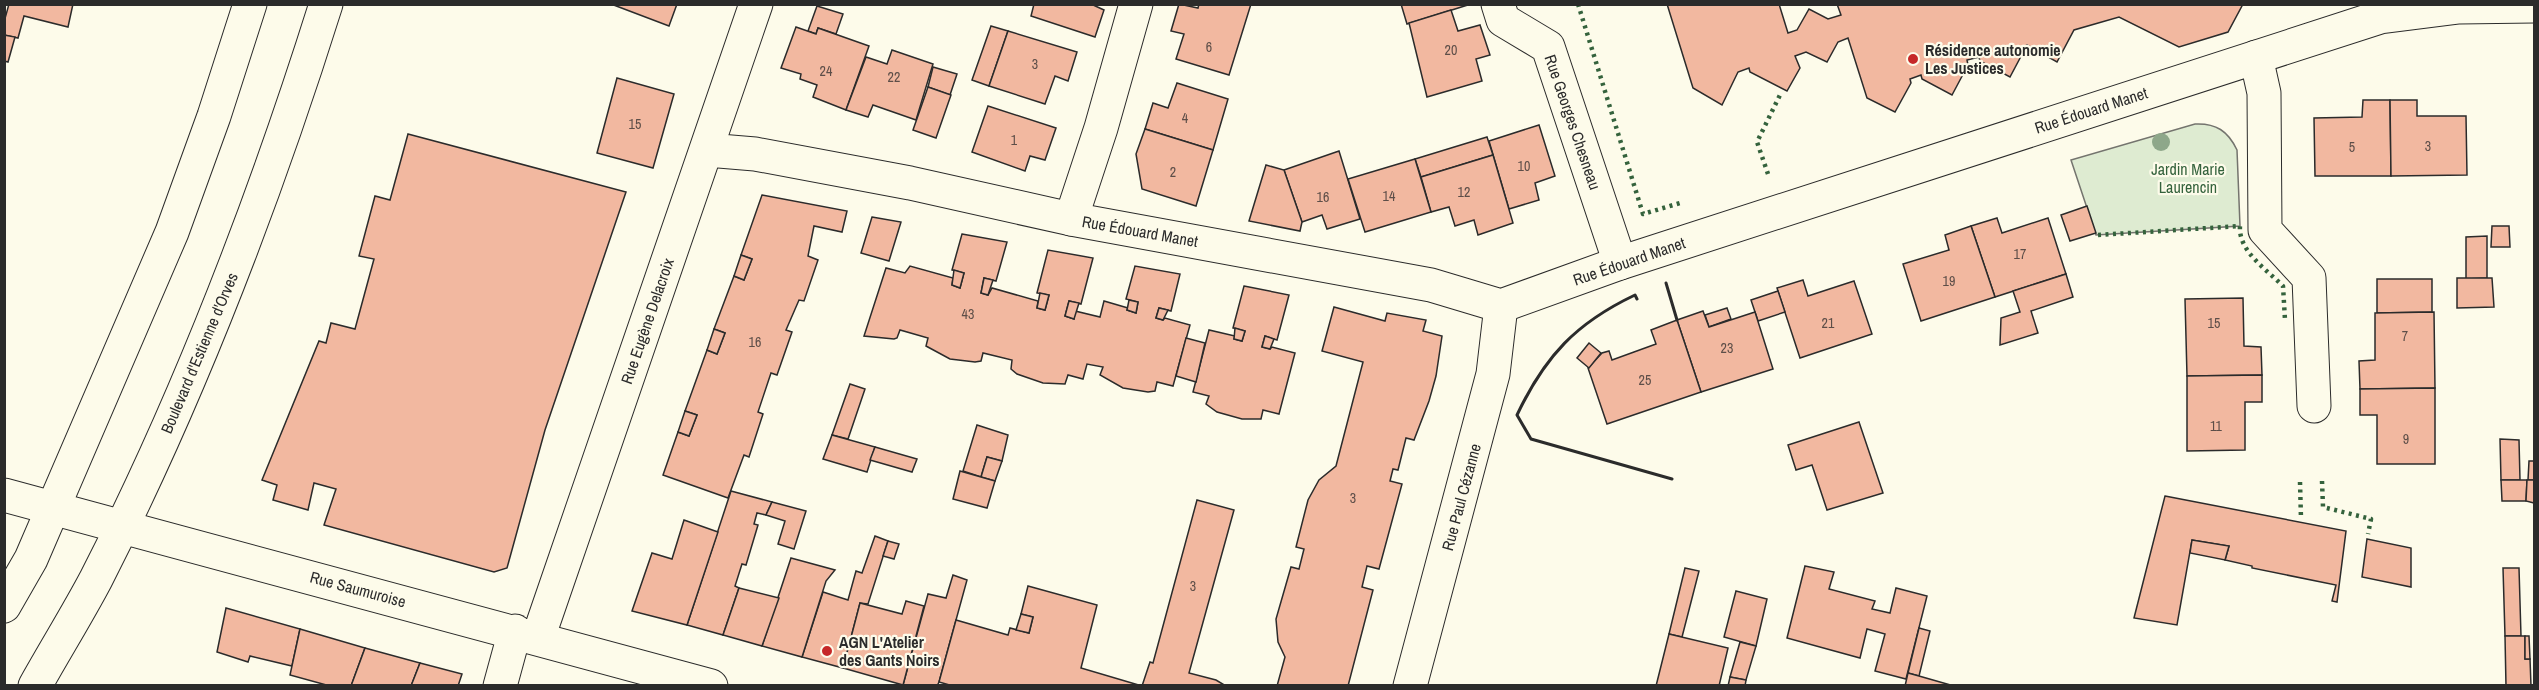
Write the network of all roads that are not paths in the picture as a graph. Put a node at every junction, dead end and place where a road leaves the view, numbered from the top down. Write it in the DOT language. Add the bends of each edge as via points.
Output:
graph roads {
  1 [pos="250,4"];
  2 [pos="326,4"];
  3 [pos="756,4"];
  4 [pos="1136,4"];
  5 [pos="1498,4"];
  6 [pos="2535,6"];
  7 [pos="2256,57"];
  8 [pos="707,150"];
  9 [pos="1071,219"];
  10 [pos="1620,263"];
  11 [pos="1501,306"];
  12 [pos="2314,406"];
  13 [pos="4,495"];
  14 [pos="54,508"];
  15 [pos="121,526"];
  16 [pos="4,606"];
  17 [pos="527,635"];
  18 [pos="35,686"];
  19 [pos="500,686"];
  20 [pos="711,686"];
  21 [pos="1410,686"];
  1 -- 14 [label="street" via="172,232"];
  2 -- 15 [label="street, Boulevard d'Estienne d'Orves" via="229,286"];
  3 -- 8 [label="street, Rue Eugène Delacroix"];
  4 -- 9 [label="street"];
  5 -- 10 [label="street, Rue Georges Chesneau" via="1503,20 1548,47"];
  6 -- 7 [label="street, Rue Édouard Manet" via="2459,7 2380,16"];
  7 -- 10 [label="street, Rue Édouard Manet"];
  7 -- 12 [label="street" via="2264,93 2265,230 2309,278"];
  8 -- 9 [label="street, Rue Édouard Manet" via="755,154 910,183"];
  8 -- 17 [label="street, Rue Eugène Delacroix"];
  9 -- 11 [label="street, Rue Édouard Manet" via="1431,285"];
  10 -- 11 [label="street, Rue Édouard Manet"];
  11 -- 21 [label="street, Rue Paul Cézanne" via="1493,374"];
  13 -- 14 [label="street, Rue Saumuroise"];
  14 -- 15 [label="street, Rue Saumuroise"];
  14 -- 16 [label="street"];
  15 -- 17 [label="street, Rue Saumuroise"];
  15 -- 18 [label="street, Boulevard d'Estienne d'Orves"];
  17 -- 19 [label="street, Rue Eugène Delacroix"];
  17 -- 20 [label="street, Rue Saumuroise"];
}
